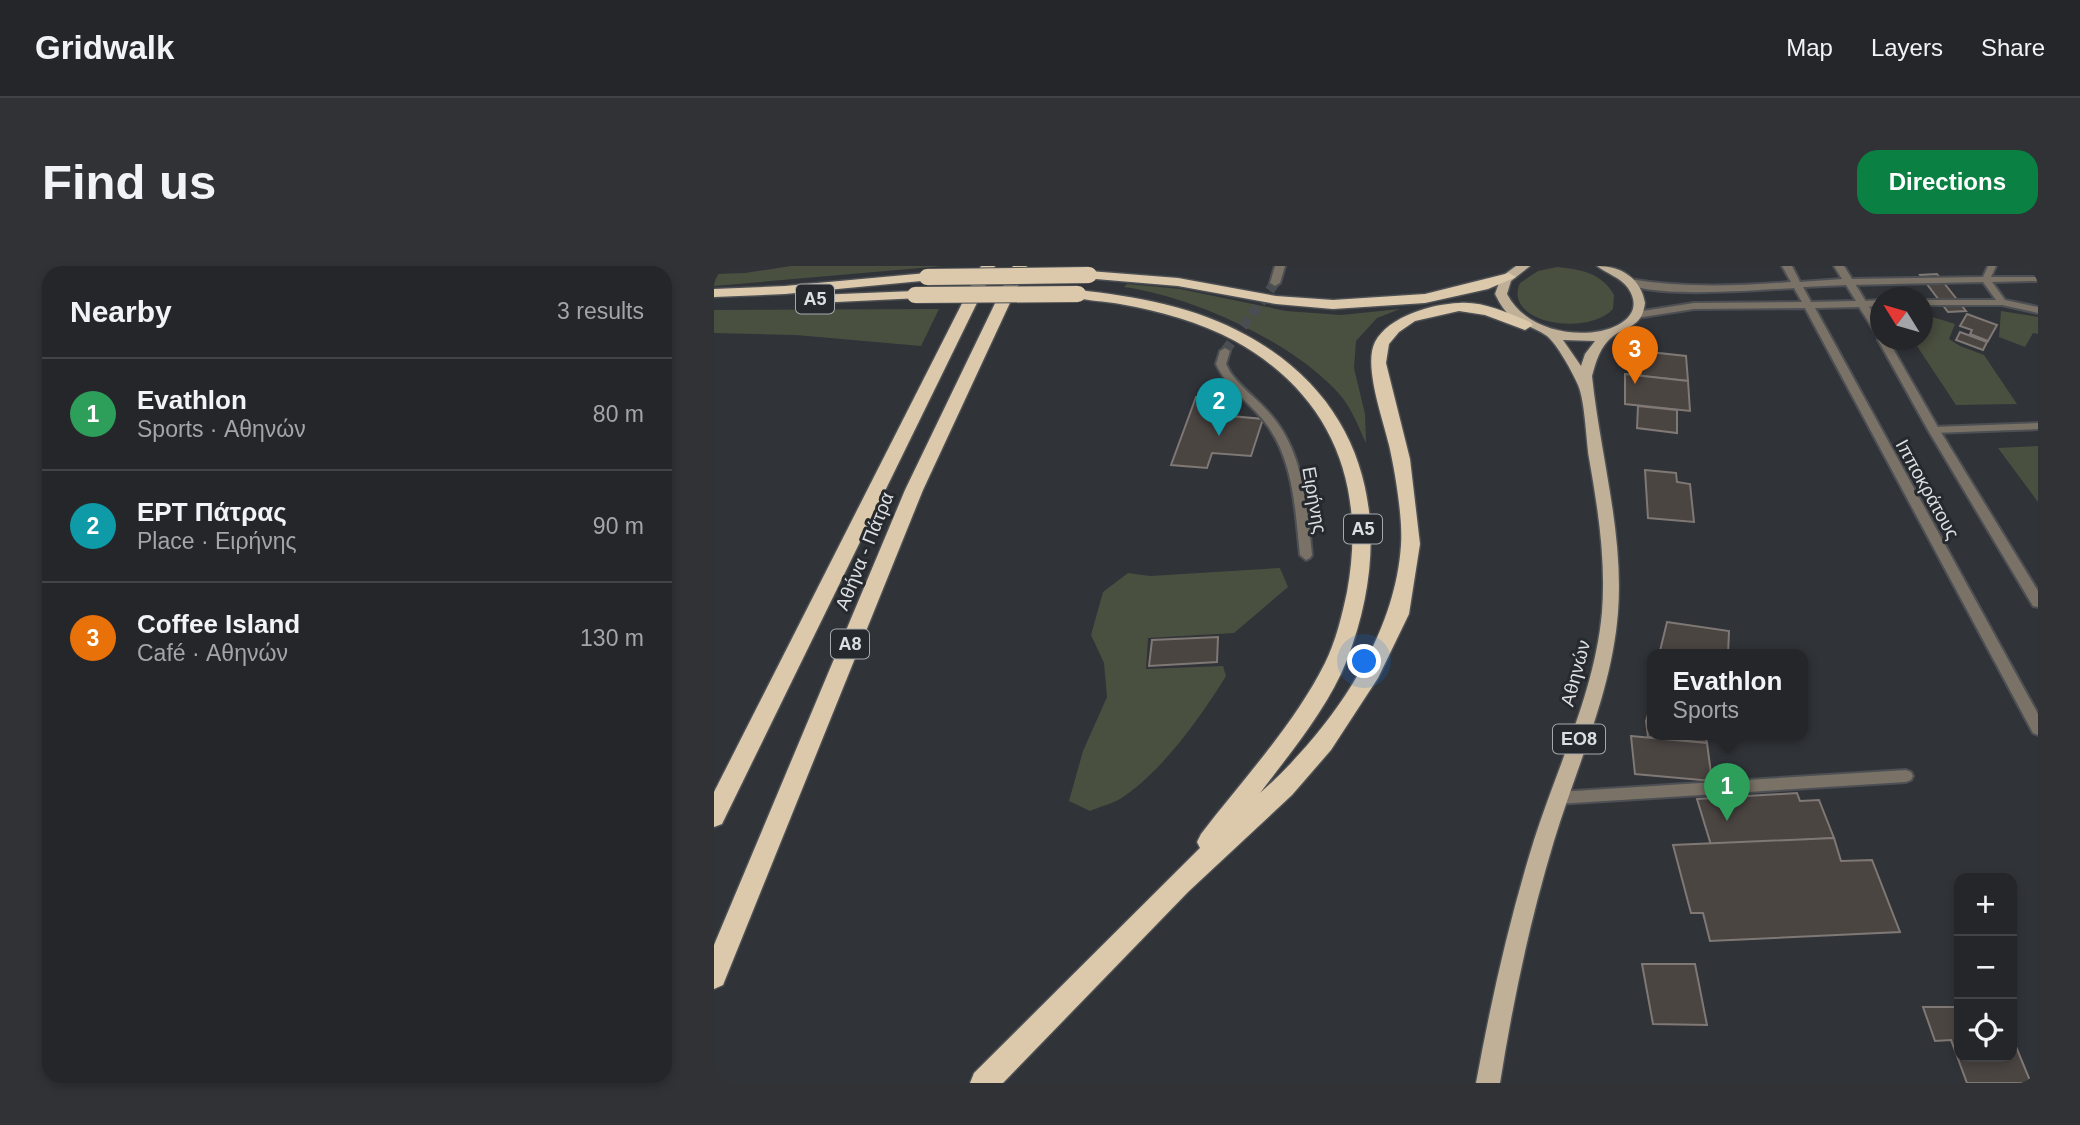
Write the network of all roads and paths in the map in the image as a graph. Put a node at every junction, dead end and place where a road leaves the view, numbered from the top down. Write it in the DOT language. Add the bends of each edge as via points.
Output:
graph roads {
  1 [pos="988,266"];
  2 [pos="1020,266"];
  3 [pos="1280,266"];
  4 [pos="1524,266"];
  5 [pos="1603,266"];
  6 [pos="1787,266"];
  7 [pos="1839,266"];
  8 [pos="1993,266"];
  9 [pos="1509,277"];
  10 [pos="2038,279"];
  11 [pos="1986,280"];
  12 [pos="1629,282"];
  13 [pos="1849,282"];
  14 [pos="1275,283"];
  15 [pos="1797,284"];
  16 [pos="714,293"];
  17 [pos="714,302"];
  18 [pos="2002,302"];
  19 [pos="1933,303"];
  20 [pos="1863,304"];
  21 [pos="1870,304"];
  22 [pos="1808,305"];
  23 [pos="2038,310"];
  24 [pos="1636,315"];
  25 [pos="1870,316"];
  26 [pos="1525,325"];
  27 [pos="1607,335"];
  28 [pos="1553,336"];
  29 [pos="1889,350"];
  30 [pos="1226,351"];
  31 [pos="1586,389"];
  32 [pos="2038,426"];
  33 [pos="1934,430"];
  34 [pos="1306,555"];
  35 [pos="2038,601"];
  36 [pos="2038,728"];
  37 [pos="1906,776"];
  38 [pos="1558,798"];
  39 [pos="714,816"];
  40 [pos="1179,883"];
  41 [pos="714,976"];
  42 [pos="984,1083"];
  43 [pos="1488,1083"];
  1 -- 39 [label="highway, Αθήνα - Πάτρα / Α8"];
  2 -- 41 [label="highway, Αθήνα - Πάτρα / Α8" via="914,489"];
  3 -- 14 [label="street"];
  4 -- 9 [label="main road"];
  5 -- 12 [label="main road"];
  6 -- 15 [label="street, Ιπποκράτους"];
  7 -- 13 [label="street, Ιπποκράτους"];
  8 -- 11 [label="lane"];
  9 -- 16 [label="highway, bridge" via="1437,295 1330,304 1276,300 1157,279 1089,275 927,277"];
  9 -- 26 [label="main road" via="1504,286 1506,306"];
  10 -- 11 [label="lane"];
  11 -- 13 [label="lane"];
  11 -- 18 [label="lane"];
  12 -- 15 [label="street" via="1704,289"];
  12 -- 24 [label="main road" via="1639,298"];
  13 -- 15 [label="street"];
  13 -- 20 [label="street, Ιπποκράτους"];
  15 -- 22 [label="street, Ιπποκράτους"];
  17 -- 40 [label="highway, Α5, bridge" via="915,295 1077,294 1121,299 1181,313 1241,338 1265,352 1313,396 1350,456 1359,482 1364,543 1353,615 1336,662 1302,718"];
  18 -- 19 [label="lane"];
  18 -- 23 [label="lane"];
  20 -- 21 [label="lane"];
  20 -- 22 [label="street"];
  20 -- 25 [label="street, Ιπποκράτους"];
  22 -- 24 [label="street" via="1694,306"];
  22 -- 36 [label="street, Ιπποκράτους"];
  24 -- 27 [label="main road, Αθηνών / ΕΟ8"];
  26 -- 28 [label="main road, Αθηνών / ΕΟ8"];
  26 -- 40 [label="highway" via="1488,311 1459,307 1410,318 1382,344 1378,363 1401,458 1411,544 1399,614 1371,672 1323,743 1284,787"];
  27 -- 28 [label="main road, Αθηνών / ΕΟ8" via="1581,339"];
  27 -- 31 [label="main road, Αθηνών / ΕΟ8" via="1591,354"];
  28 -- 31 [label="main road, Αθηνών / ΕΟ8" via="1576,366"];
  29 -- 33 [label="street, Ιπποκράτους"];
  30 -- 34 [label="street, Ειρήνης" via="1221,364 1226,376 1274,426 1289,457 1299,492"];
  31 -- 38 [label="main road, Αθηνών / ΕΟ8" via="1605,512 1610,611 1598,673"];
  32 -- 33 [label="lane"];
  33 -- 35 [label="street, Ιπποκράτους"];
  37 -- 38 [label="lane"];
  38 -- 43 [label="main road, Αθηνών / ΕΟ8" via="1517,939"];
  40 -- 42 [label="highway, Α5"];
}
